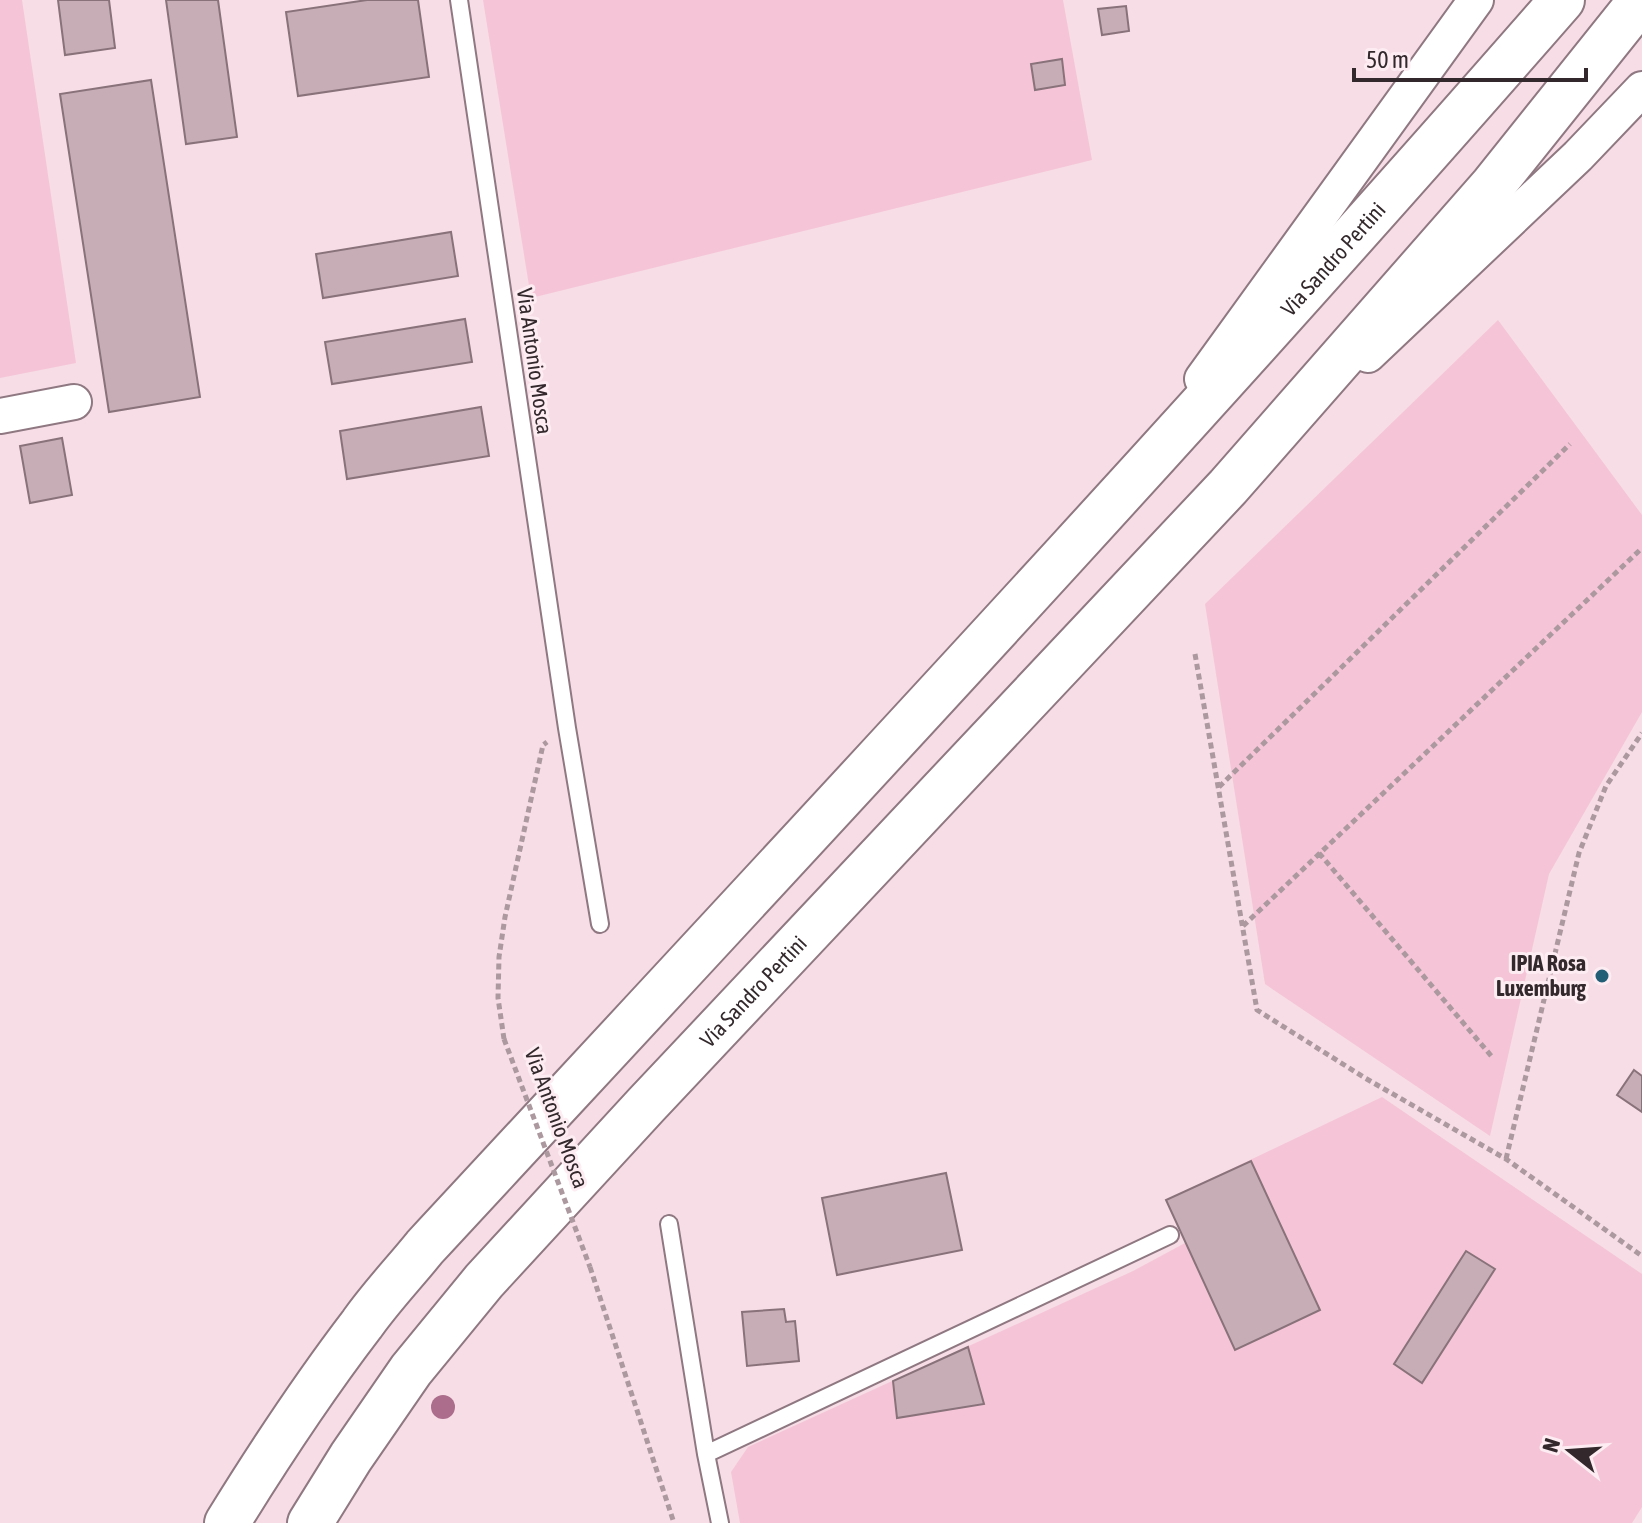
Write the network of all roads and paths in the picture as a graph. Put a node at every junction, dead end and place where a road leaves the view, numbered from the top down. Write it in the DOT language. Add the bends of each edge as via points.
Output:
graph roads {
  1 [pos="459,0"];
  2 [pos="1476,0"];
  3 [pos="1562,0"];
  4 [pos="1641,0"];
  5 [pos="1642,89"];
  6 [pos="74,402"];
  7 [pos="0,416"];
  8 [pos="1570,444"];
  9 [pos="1228,487"];
  10 [pos="1103,516"];
  11 [pos="1641,549"];
  12 [pos="1195,654"];
  13 [pos="567,728"];
  14 [pos="1642,733"];
  15 [pos="1219,788"];
  16 [pos="1319,853"];
  17 [pos="600,924"];
  18 [pos="1242,926"];
  19 [pos="1493,1058"];
  20 [pos="1506,1159"];
  21 [pos="669,1224"];
  22 [pos="1170,1235"];
  23 [pos="1642,1256"];
  24 [pos="706,1454"];
  25 [pos="227,1523"];
  26 [pos="310,1523"];
  27 [pos="674,1523"];
  28 [pos="720,1523"];
  1 -- 13 [label="lane, Via Antonio Mosca"];
  2 -- 10 [label="street, Via Sandro Pertini"];
  3 -- 10 [label="main road, Via Sandro Pertini"];
  4 -- 9 [label="main road, Via Sandro Pertini" via="1493,185"];
  5 -- 9 [label="street, Via Sandro Pertini"];
  6 -- 7 [label="street"];
  8 -- 15 [label="path"];
  9 -- 26 [label="main road, Via Sandro Pertini" via="484,1281 411,1370"];
  10 -- 25 [label="main road, Via Sandro Pertini" via="425,1247 363,1321"];
  11 -- 16 [label="path"];
  12 -- 15 [label="path"];
  13 -- 17 [label="lane, Via Antonio Mosca"];
  13 -- 27 [label="path, Via Antonio Mosca, bridge" via="543,745 505,917 498,998 504,1039 590,1267"];
  14 -- 20 [label="path" via="1606,786 1579,853"];
  15 -- 18 [label="path"];
  16 -- 18 [label="path"];
  16 -- 19 [label="path"];
  18 -- 20 [label="path" via="1257,1010"];
  20 -- 23 [label="path"];
  21 -- 24 [label="lane"];
  22 -- 24 [label="lane"];
  24 -- 28 [label="lane"];
}
